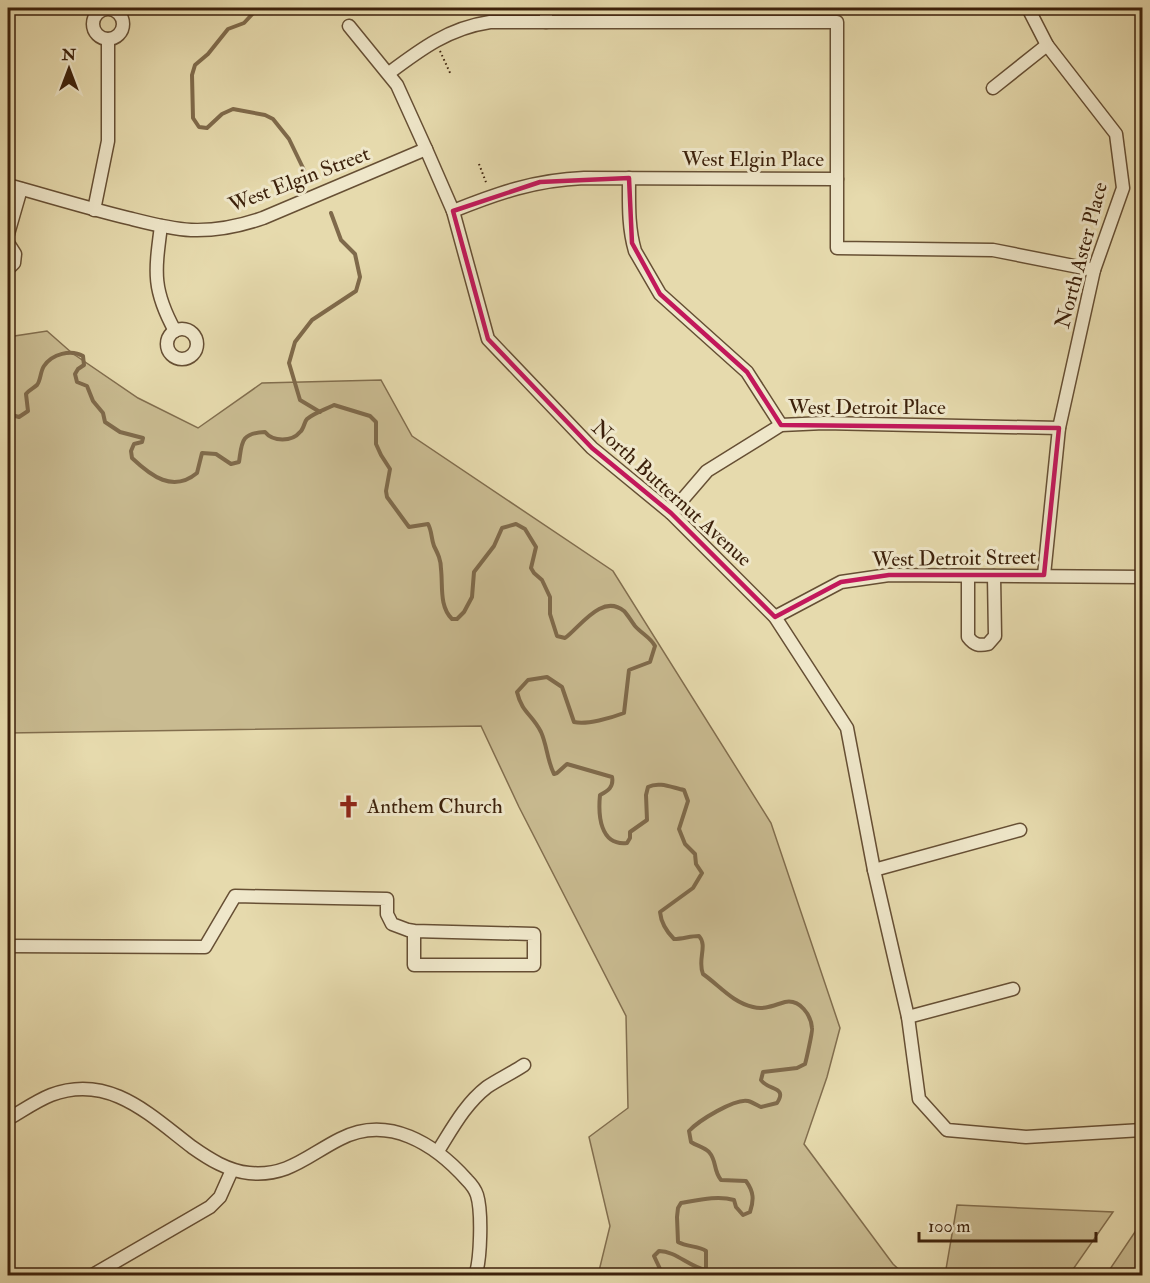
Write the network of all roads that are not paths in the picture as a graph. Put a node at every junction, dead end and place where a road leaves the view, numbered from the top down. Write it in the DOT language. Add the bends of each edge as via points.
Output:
graph roads {
  1 [pos="546,8"];
  2 [pos="1028,8"];
  3 [pos="546,22"];
  4 [pos="349,26"];
  5 [pos="108,39"];
  6 [pos="1047,45"];
  7 [pos="389,73"];
  8 [pos="993,88"];
  9 [pos="426,149"];
  10 [pos="629,178"];
  11 [pos="837,179"];
  12 [pos="8,185"];
  13 [pos="21,189"];
  14 [pos="94,210"];
  15 [pos="453,211"];
  16 [pos="161,226"];
  17 [pos="8,234"];
  18 [pos="8,243"];
  19 [pos="8,269"];
  20 [pos="1094,270"];
  21 [pos="175,331"];
  22 [pos="781,425"];
  23 [pos="1059,428"];
  24 [pos="671,513"];
  25 [pos="1044,575"];
  26 [pos="994,576"];
  27 [pos="968,577"];
  28 [pos="1143,577"];
  29 [pos="775,617"];
  30 [pos="1020,830"];
  31 [pos="874,870"];
  32 [pos="414,931"];
  33 [pos="8,946"];
  34 [pos="1013,989"];
  35 [pos="908,1017"];
  36 [pos="524,1065"];
  37 [pos="8,1119"];
  38 [pos="1143,1130"];
  39 [pos="438,1151"];
  40 [pos="232,1170"];
  41 [pos="91,1275"];
  42 [pos="475,1275"];
  1 -- 3 [label="street"];
  2 -- 6 [label="street, North Aster Place"];
  3 -- 7 [label="street" via="500,21 453,31"];
  3 -- 11 [label="street" via="837,22"];
  4 -- 7 [label="street, North Butternut Avenue"];
  5 -- 14 [label="street" via="108,141"];
  6 -- 8 [label="street"];
  6 -- 20 [label="street, North Aster Place" via="1116,134 1123,188"];
  7 -- 9 [label="street, North Butternut Avenue"];
  9 -- 15 [label="street, North Butternut Avenue"];
  9 -- 16 [label="street, West Elgin Street" via="240,226 215,230"];
  10 -- 11 [label="street, West Elgin Place"];
  10 -- 15 [label="street, West Elgin Place" via="540,182"];
  10 -- 22 [label="street" via="632,243 660,294 747,372"];
  11 -- 20 [label="street, West Elgin Place" via="837,248 993,250"];
  12 -- 13 [label="street, West Elgin Street"];
  13 -- 14 [label="street, West Elgin Street"];
  13 -- 17 [label="street"];
  14 -- 16 [label="street, West Elgin Street"];
  15 -- 24 [label="street, North Butternut Avenue" via="488,339 592,448"];
  16 -- 21 [label="street" via="156,285"];
  18 -- 19 [label="street" via="15,258"];
  20 -- 23 [label="street, North Aster Place"];
  22 -- 23 [label="street, West Detroit Place"];
  22 -- 24 [label="street, West Detroit Place" via="707,471"];
  23 -- 25 [label="street, North Aster Place"];
  24 -- 29 [label="street, North Butternut Avenue"];
  25 -- 26 [label="street, West Detroit Street"];
  25 -- 28 [label="street, West Detroit Street"];
  26 -- 27 [label="street, West Detroit Street"];
  26 -- 27 [label="street" via="994,636 988,644 980,646 968,637"];
  27 -- 29 [label="street, West Detroit Street" via="889,575 841,582"];
  29 -- 31 [label="street, North Butternut Avenue" via="848,728"];
  30 -- 31 [label="street"];
  31 -- 35 [label="street, North Butternut Avenue"];
  32 -- 32 [label="street" via="414,965 534,965 534,934"];
  32 -- 33 [label="street" via="392,924 387,899 235,897 205,947"];
  34 -- 35 [label="street"];
  35 -- 38 [label="street, North Butternut Avenue" via="919,1100 946,1130 1026,1137"];
  36 -- 39 [label="street" via="474,1099"];
  37 -- 40 [label="street" via="52,1094 98,1089 128,1100 206,1157"];
  39 -- 40 [label="street" via="405,1133 375,1129 341,1138 280,1171"];
  39 -- 42 [label="street" via="473,1185 477,1194 480,1253"];
  40 -- 41 [label="street" via="220,1197 210,1207"];
}
